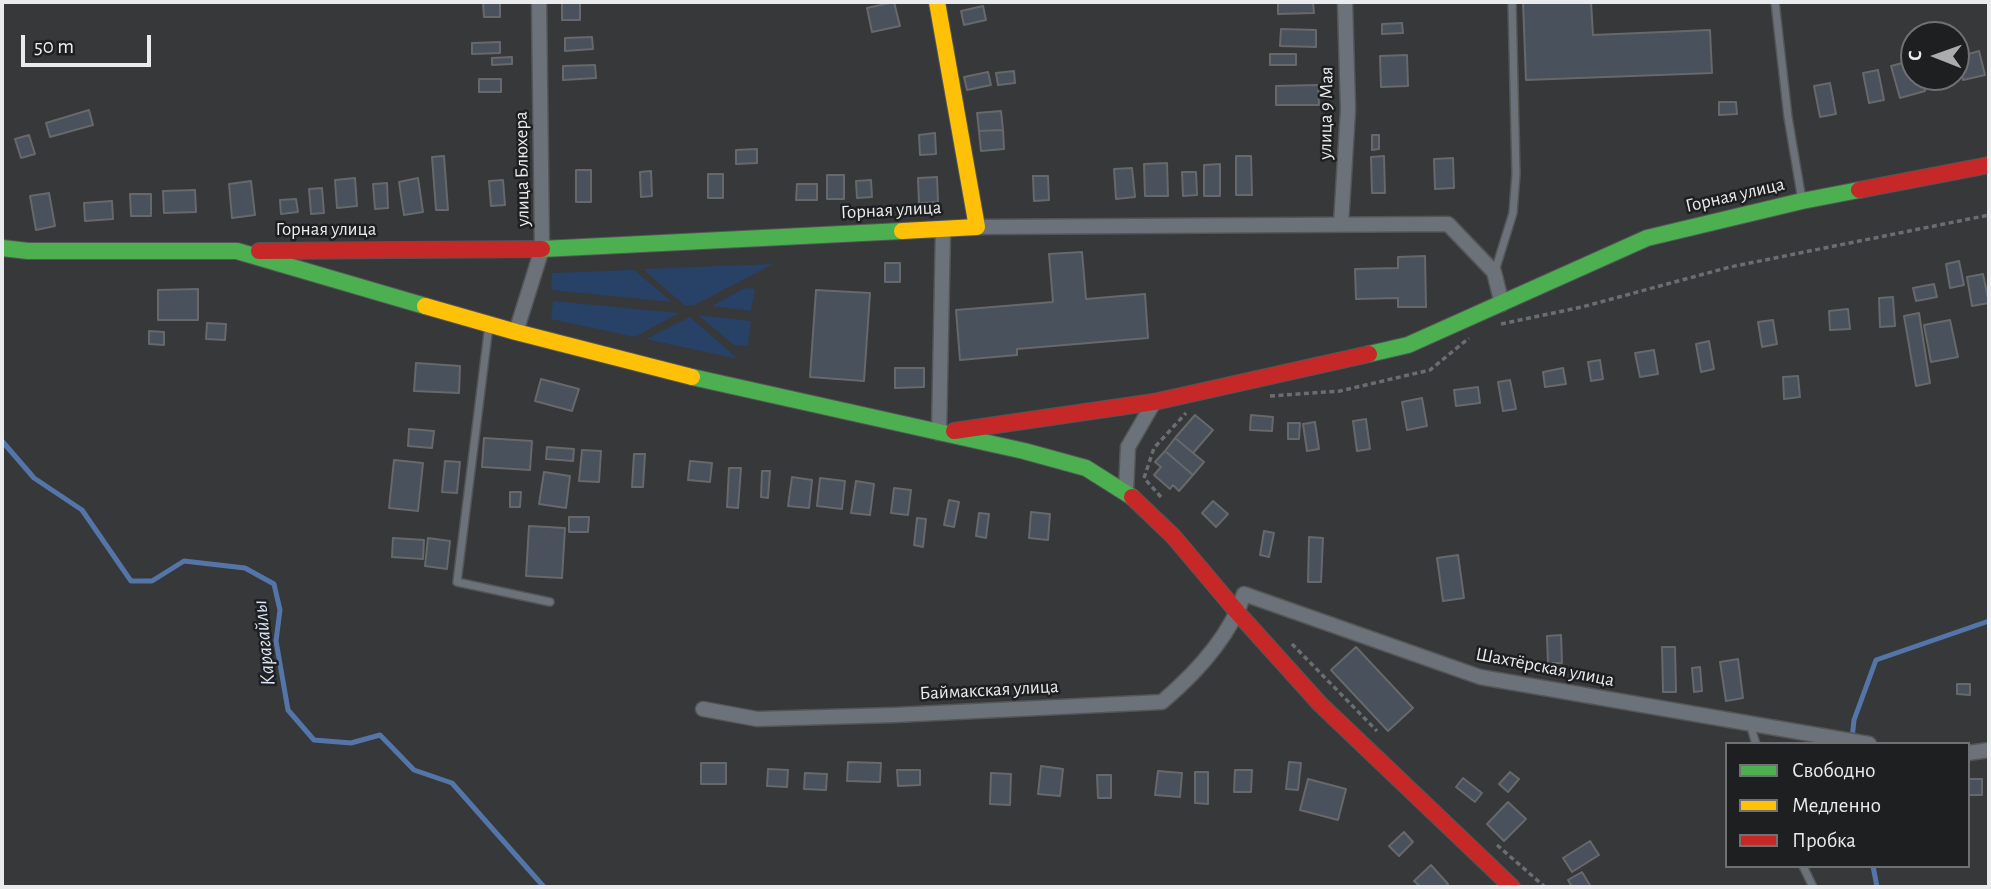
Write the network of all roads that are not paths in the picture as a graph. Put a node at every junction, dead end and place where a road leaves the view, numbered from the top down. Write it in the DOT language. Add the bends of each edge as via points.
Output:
graph roads {
  1 [pos="539,2"];
  2 [pos="937,2"];
  3 [pos="1345,2"];
  4 [pos="1512,2"];
  5 [pos="1775,2"];
  6 [pos="1989,166"];
  7 [pos="1802,201"];
  8 [pos="1341,224"];
  9 [pos="977,226"];
  10 [pos="943,229"];
  11 [pos="2,248"];
  12 [pos="542,249"];
  13 [pos="237,251"];
  14 [pos="1494,272"];
  15 [pos="1502,304"];
  16 [pos="489,324"];
  17 [pos="516,332"];
  18 [pos="1154,402"];
  19 [pos="939,433"];
  20 [pos="1126,491"];
  21 [pos="550,602"];
  22 [pos="1238,614"];
  23 [pos="703,709"];
  24 [pos="1750,723"];
  25 [pos="1755,742"];
  26 [pos="1858,742"];
  27 [pos="1989,750"];
  28 [pos="1970,753"];
  29 [pos="1804,868"];
  30 [pos="1512,887"];
  31 [pos="1813,887"];
  1 -- 12 [label="street, улица Блюхера"];
  2 -- 9 [label="street"];
  3 -- 8 [label="street, улица 9 Мая" via="1348,110"];
  4 -- 14 [label="lane" via="1516,174 1513,213"];
  5 -- 7 [label="lane"];
  6 -- 7 [label="street, Горная улица"];
  7 -- 15 [label="street, Горная улица" via="1647,238"];
  8 -- 9 [label="street, Горная улица"];
  8 -- 14 [label="street, Горная улица" via="1448,224"];
  9 -- 10 [label="street, Горная улица"];
  10 -- 12 [label="street, Горная улица"];
  10 -- 19 [label="street"];
  11 -- 13 [label="street, Горная улица"];
  12 -- 13 [label="street, Горная улица"];
  12 -- 17 [label="street, улица Блюхера"];
  13 -- 16 [label="street, Горная улица"];
  14 -- 15 [label="street, Горная улица"];
  15 -- 18 [label="street, Горная улица" via="1408,345"];
  16 -- 17 [label="street, Горная улица"];
  16 -- 21 [label="lane" via="457,582"];
  17 -- 19 [label="street, Горная улица"];
  18 -- 19 [label="street, Горная улица"];
  18 -- 20 [label="street" via="1128,447"];
  19 -- 20 [label="street" via="1086,468"];
  20 -- 22 [label="street" via="1173,536"];
  22 -- 23 [label="street, Баймакская улица" via="1195,673 1162,702 757,719"];
  22 -- 24 [label="street, Шахтёрская улица" via="1244,594 1480,677"];
  22 -- 30 [label="street" via="1320,704"];
  24 -- 25 [label="lane"];
  24 -- 26 [label="street, Шахтёрская улица"];
  27 -- 28 [label="street"];
  29 -- 31 [label="lane"];
}
